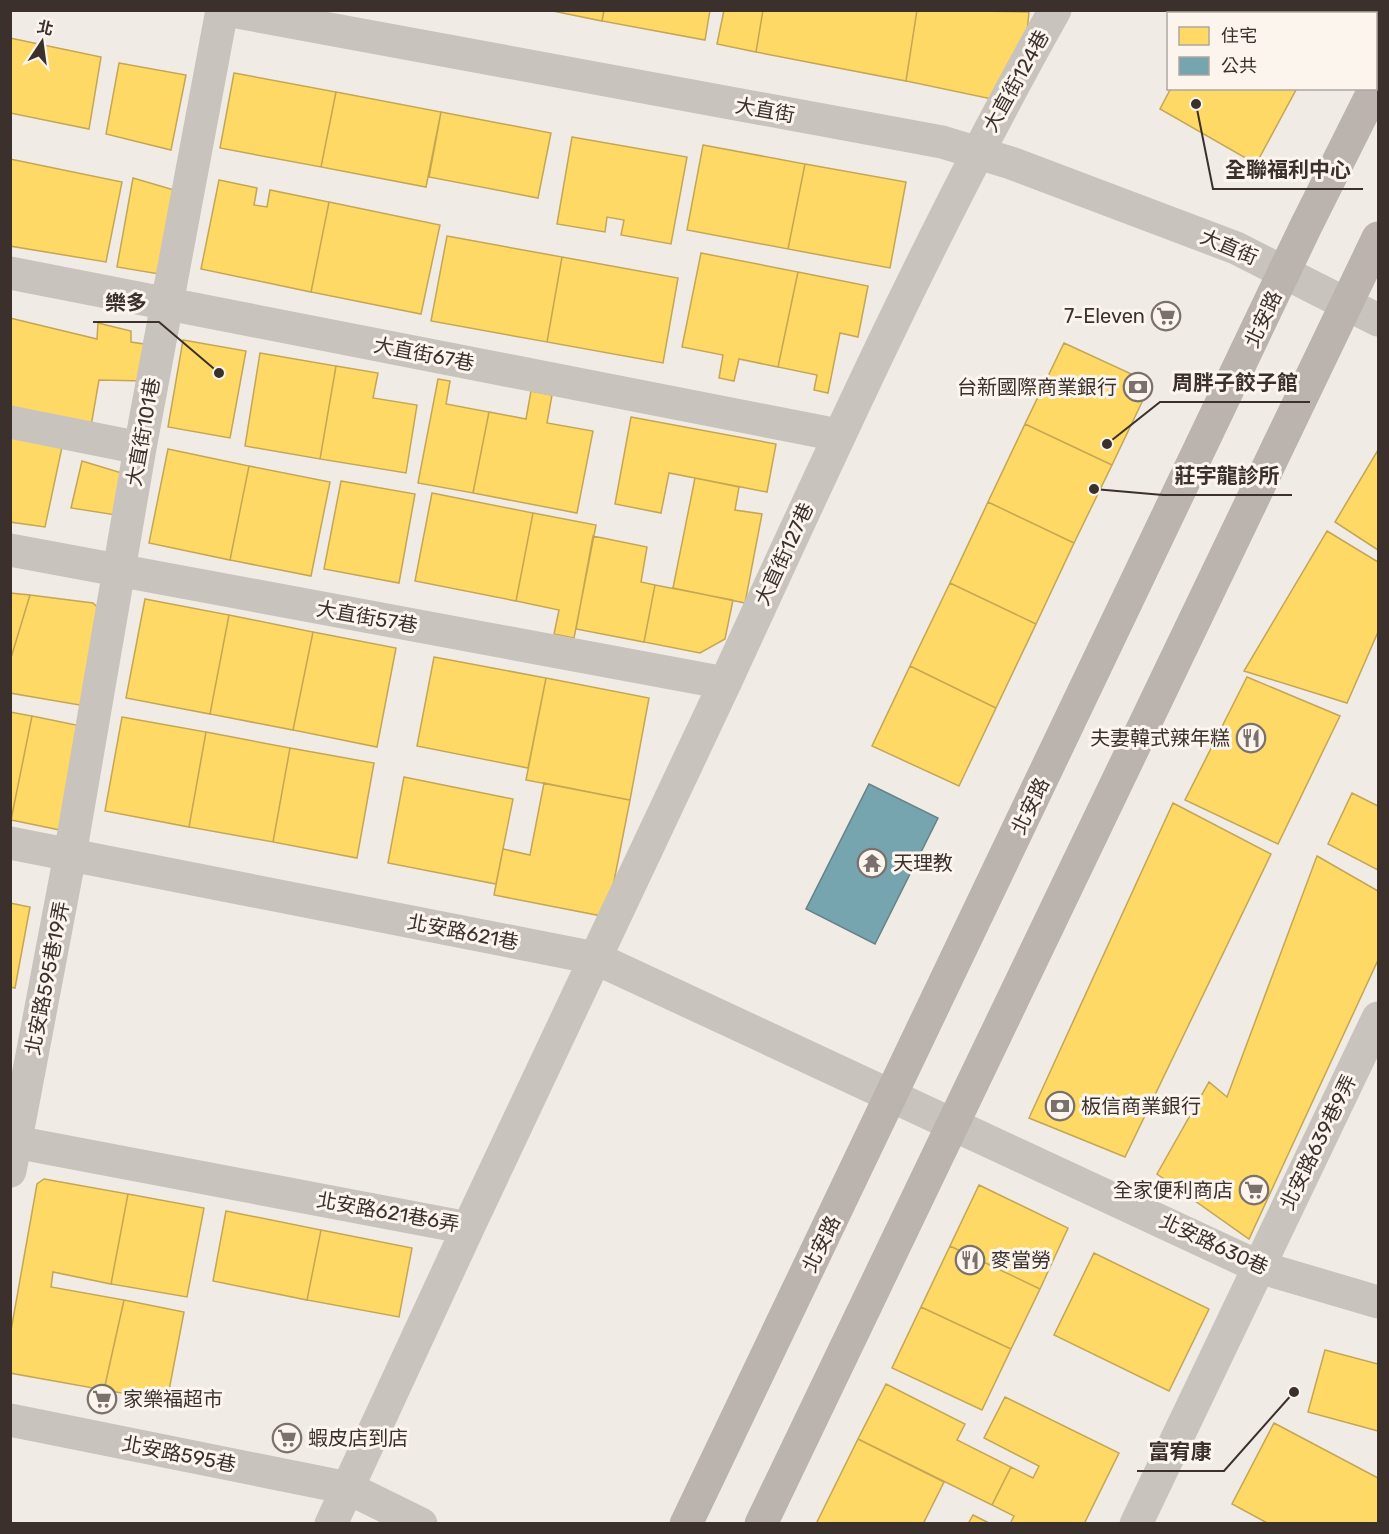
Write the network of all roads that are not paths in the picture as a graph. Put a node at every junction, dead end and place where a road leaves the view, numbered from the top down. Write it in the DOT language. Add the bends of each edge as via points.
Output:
graph roads {
  1 [pos="224,10"];
  2 [pos="1055,10"];
  3 [pos="1374,90"];
  4 [pos="977,153"];
  5 [pos="1378,238"];
  6 [pos="1286,272"];
  7 [pos="10,273"];
  8 [pos="166,303"];
  9 [pos="1346,304"];
  10 [pos="1378,320"];
  11 [pos="10,422"];
  12 [pos="838,435"];
  13 [pos="140,448"];
  14 [pos="10,550"];
  15 [pos="120,572"];
  16 [pos="725,683"];
  17 [pos="10,843"];
  18 [pos="70,855"];
  19 [pos="595,958"];
  20 [pos="1378,1018"];
  21 [pos="891,1095"];
  22 [pos="952,1123"];
  23 [pos="12,1151"];
  24 [pos="468,1228"];
  25 [pos="1259,1267"];
  26 [pos="1378,1302"];
  27 [pos="10,1420"];
  28 [pos="348,1488"];
  29 [pos="331,1524"];
  30 [pos="421,1524"];
  31 [pos="686,1524"];
  32 [pos="761,1524"];
  33 [pos="1136,1524"];
  1 -- 4 [label="street, 大直街" via="942,142"];
  1 -- 8 [label="street, 大直街101巷"];
  2 -- 4 [label="street, 大直街124巷"];
  3 -- 6 [label="main road, 北安路"];
  4 -- 6 [label="street, 大直街" via="1236,248"];
  4 -- 12 [label="street, 大直街127巷"];
  5 -- 9 [label="main road"];
  6 -- 9 [label="street, 大直街"];
  6 -- 21 [label="main road, 北安路"];
  7 -- 8 [label="street, 大直街67巷"];
  8 -- 12 [label="street, 大直街67巷"];
  8 -- 13 [label="street, 大直街101巷"];
  9 -- 10 [label="street, 大直街"];
  9 -- 22 [label="main road"];
  11 -- 13 [label="street"];
  12 -- 16 [label="street, 大直街127巷"];
  13 -- 15 [label="street, 大直街101巷"];
  14 -- 15 [label="street, 大直街57巷"];
  15 -- 16 [label="street, 大直街57巷"];
  15 -- 18 [label="street, 大直街101巷"];
  16 -- 19 [label="street, 大直街127巷"];
  17 -- 18 [label="street, 北安路621巷"];
  18 -- 19 [label="street, 北安路621巷"];
  18 -- 23 [label="street, 北安路595巷19弄"];
  19 -- 21 [label="street, 北安路621巷"];
  19 -- 24 [label="street, 北安路621巷6弄"];
  20 -- 25 [label="street, 北安路639巷9弄"];
  21 -- 22 [label="street, 北安路630巷"];
  21 -- 31 [label="main road, 北安路"];
  22 -- 25 [label="street, 北安路630巷"];
  22 -- 32 [label="main road"];
  23 -- 24 [label="street, 北安路621巷6弄"];
  24 -- 28 [label="street"];
  25 -- 26 [label="street, 北安路630巷"];
  25 -- 33 [label="street, 北安路639巷9弄"];
  27 -- 28 [label="street, 北安路595巷"];
  28 -- 29 [label="street"];
  28 -- 30 [label="street, 北安路595巷"];
}
